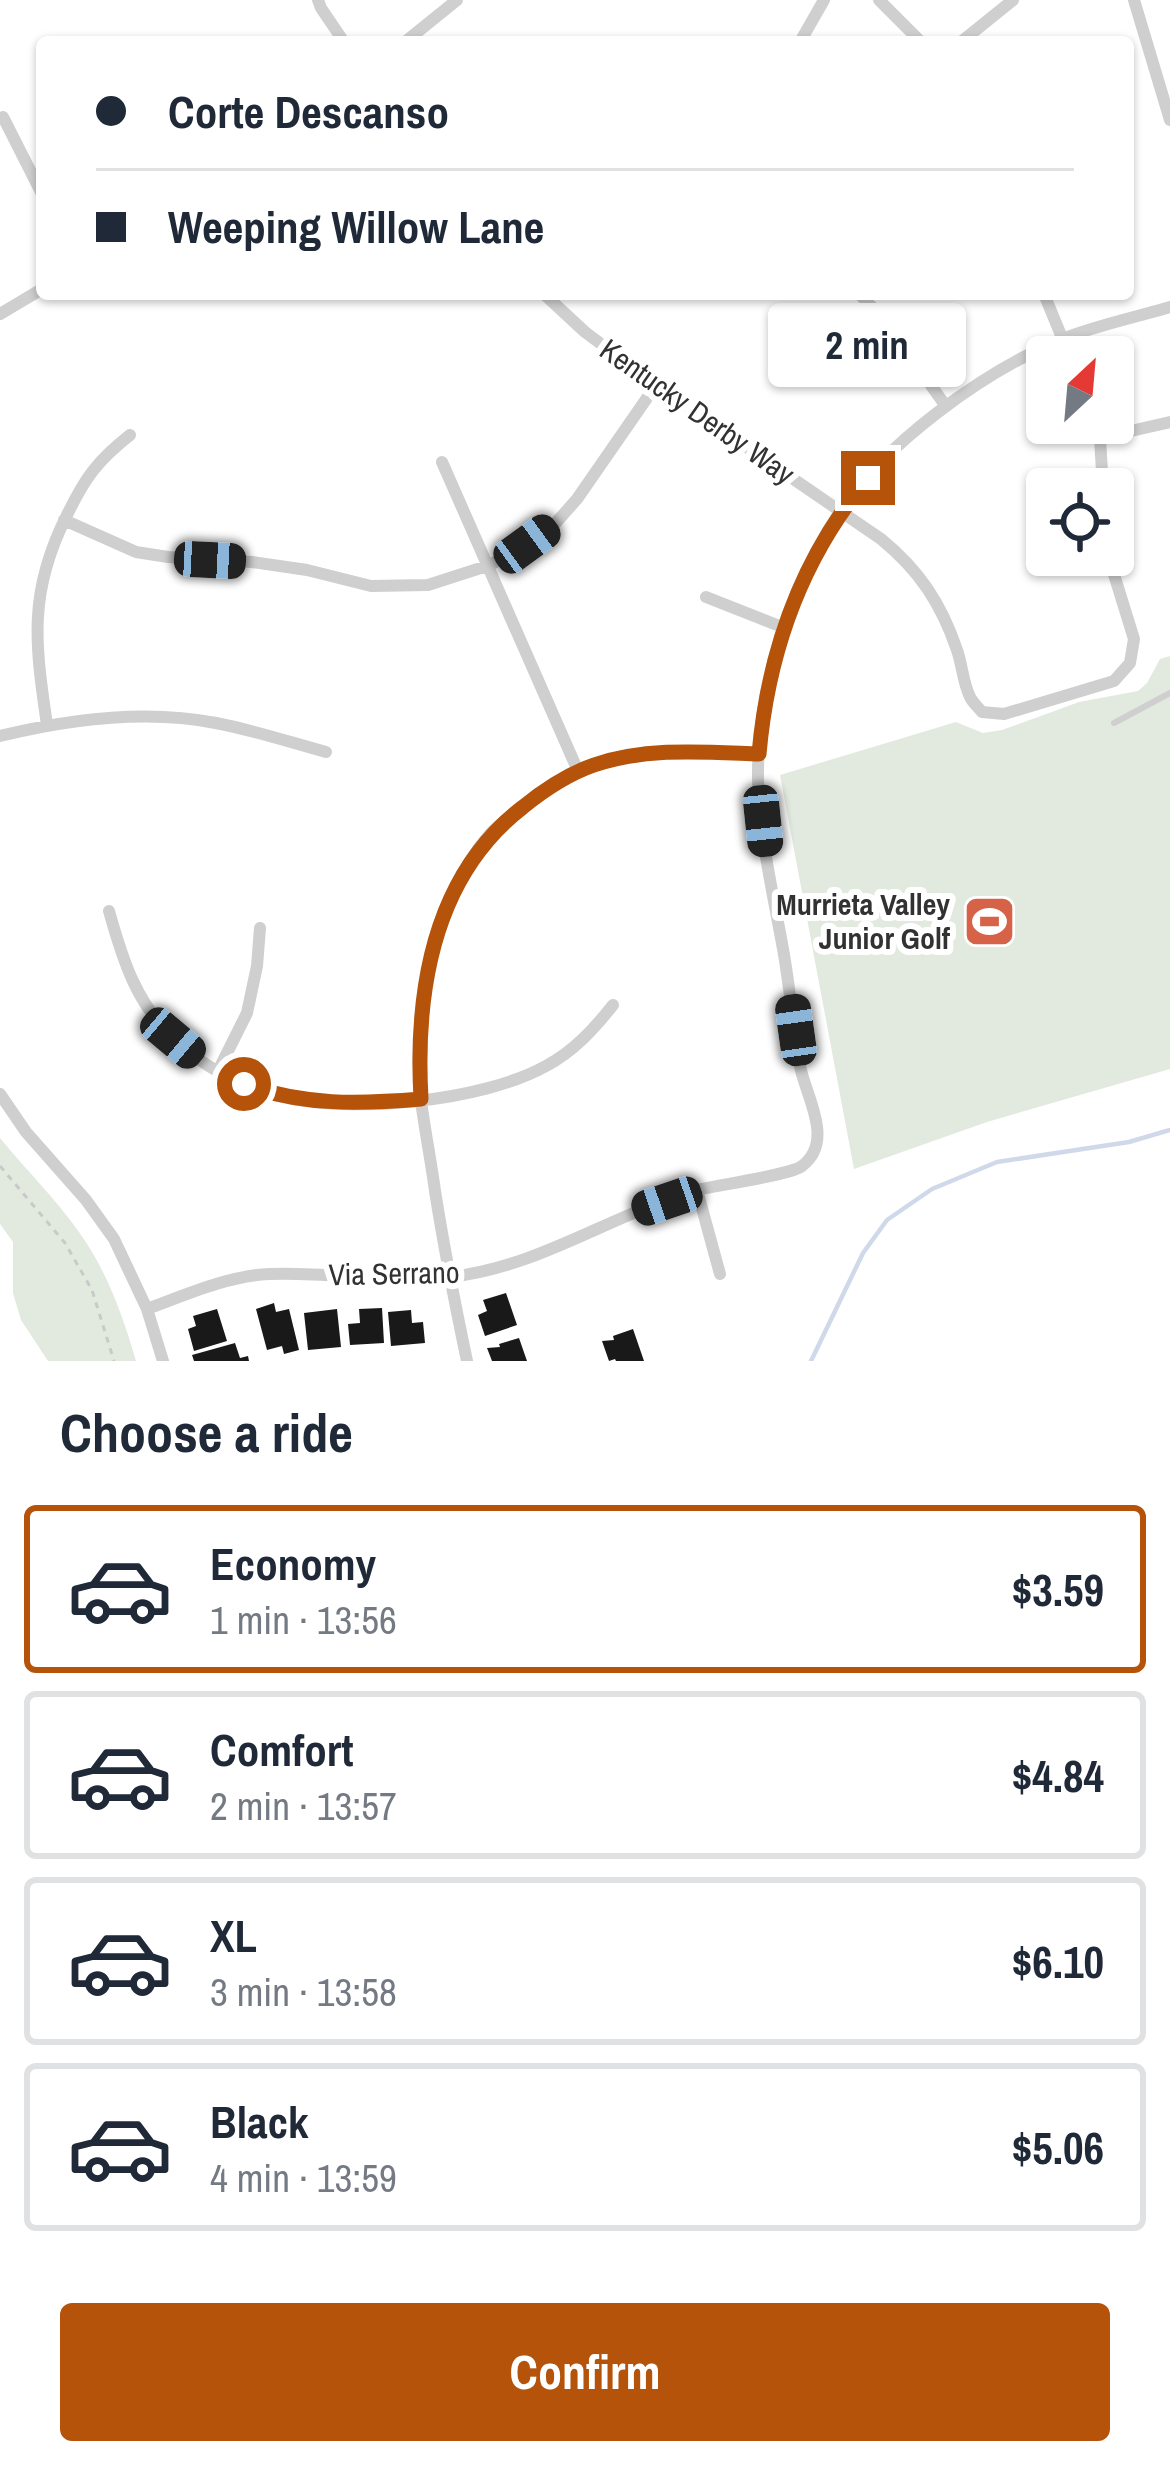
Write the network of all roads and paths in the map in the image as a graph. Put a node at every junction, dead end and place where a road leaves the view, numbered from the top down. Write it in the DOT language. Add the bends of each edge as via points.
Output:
graph roads {
  1 [pos="318,0"];
  2 [pos="457,0"];
  3 [pos="824,0"];
  4 [pos="879,0"];
  5 [pos="1013,0"];
  6 [pos="1135,0"];
  7 [pos="340,36"];
  8 [pos="412,36"];
  9 [pos="803,36"];
  10 [pos="915,36"];
  11 [pos="968,36"];
  12 [pos="3,117"];
  13 [pos="1170,119"];
  14 [pos="36,182"];
  15 [pos="36,293"];
  16 [pos="550,300"];
  17 [pos="865,300"];
  18 [pos="1047,300"];
  19 [pos="1170,307"];
  20 [pos="0,314"];
  21 [pos="1061,336"];
  22 [pos="1072,336"];
  23 [pos="1026,357"];
  24 [pos="656,385"];
  25 [pos="945,405"];
  26 [pos="1170,422"];
  27 [pos="1134,430"];
  28 [pos="130,435"];
  29 [pos="442,462"];
  30 [pos="840,512"];
  31 [pos="64,520"];
  32 [pos="490,565"];
  33 [pos="1114,576"];
  34 [pos="706,597"];
  35 [pos="782,628"];
  36 [pos="1170,693"];
  37 [pos="1114,723"];
  38 [pos="47,725"];
  39 [pos="0,736"];
  40 [pos="326,752"];
  41 [pos="759,754"];
  42 [pos="578,771"];
  43 [pos="109,911"];
  44 [pos="260,928"];
  45 [pos="614,1005"];
  46 [pos="218,1071"];
  47 [pos="0,1094"];
  48 [pos="421,1099"];
  49 [pos="0,1166"];
  50 [pos="697,1190"];
  51 [pos="720,1274"];
  52 [pos="449,1277"];
  53 [pos="147,1309"];
  54 [pos="114,1361"];
  55 [pos="163,1361"];
  56 [pos="467,1361"];
  1 -- 7 [label="street"];
  2 -- 8 [label="street"];
  3 -- 9 [label="street"];
  4 -- 10 [label="street"];
  5 -- 11 [label="street"];
  6 -- 13 [label="street"];
  12 -- 14 [label="street"];
  15 -- 20 [label="street"];
  16 -- 24 [label="street, Kentucky Derby Way"];
  17 -- 25 [label="street"];
  18 -- 21 [label="street"];
  19 -- 22 [label="street"];
  23 -- 25 [label="street"];
  24 -- 30 [label="street, Kentucky Derby Way"];
  24 -- 32 [label="street" via="578,499 553,526"];
  25 -- 30 [label="street"];
  26 -- 27 [label="street"];
  28 -- 31 [label="street" via="102,457"];
  29 -- 32 [label="street"];
  30 -- 33 [label="street, Kentucky Derby Way" via="908,561 927,585 982,712 1004,714 1114,681 1130,663 1134,639"];
  30 -- 35 [label="street"];
  31 -- 32 [label="street" via="136,552 252,562 371,586 428,585"];
  31 -- 38 [label="street" via="38,595"];
  32 -- 42 [label="street"];
  34 -- 35 [label="street"];
  35 -- 41 [label="street"];
  36 -- 37 [label="lane"];
  38 -- 39 [label="street"];
  38 -- 40 [label="street" via="213,722"];
  41 -- 42 [label="street" via="650,753"];
  41 -- 50 [label="street, Via Serrano" via="768,866 818,1131 814,1154 798,1170"];
  42 -- 48 [label="street" via="490,833 447,907 423,1004"];
  43 -- 46 [label="street" via="124,966 148,1008"];
  44 -- 46 [label="street" via="247,1013"];
  45 -- 48 [label="street" via="566,1054 528,1076"];
  46 -- 48 [label="street" via="276,1096 318,1102"];
  47 -- 53 [label="street" via="114,1239"];
  48 -- 52 [label="street"];
  49 -- 54 [label="path" via="65,1243 92,1290"];
  50 -- 51 [label="street"];
  50 -- 52 [label="street, Via Serrano" via="508,1267"];
  52 -- 53 [label="street, Via Serrano" via="264,1274"];
  52 -- 56 [label="street"];
  53 -- 55 [label="street"];
}
